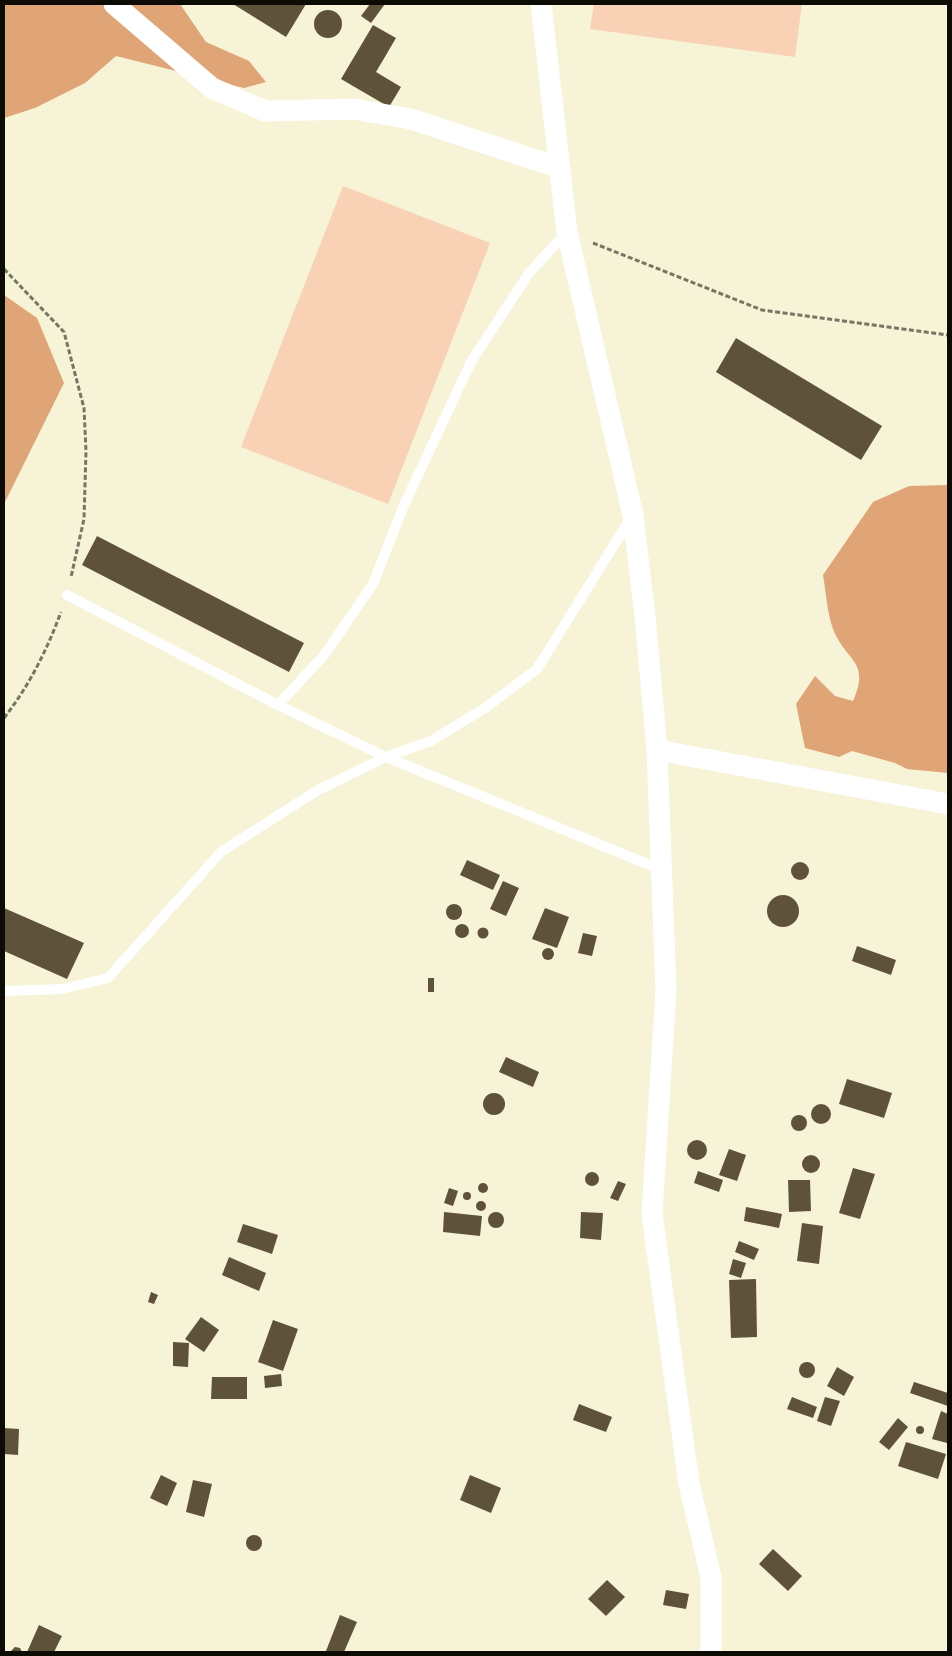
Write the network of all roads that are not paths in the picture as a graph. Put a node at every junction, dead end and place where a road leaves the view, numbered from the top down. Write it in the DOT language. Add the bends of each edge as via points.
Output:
graph roads {
  1 [pos="114,4"];
  2 [pos="541,4"];
  3 [pos="560,168"];
  4 [pos="567,232"];
  5 [pos="633,515"];
  6 [pos="67,595"];
  7 [pos="278,705"];
  8 [pos="657,750"];
  9 [pos="386,757"];
  10 [pos="948,804"];
  11 [pos="662,870"];
  12 [pos="4,991"];
  13 [pos="711,1652"];
  1 -- 3 [label="street" via="212,88 265,111 353,109 411,119"];
  2 -- 3 [label="street"];
  3 -- 4 [label="street"];
  4 -- 5 [label="street"];
  4 -- 7 [label="lane" via="529,273 472,362 404,505 373,584 325,654"];
  5 -- 8 [label="street"];
  5 -- 9 [label="lane" via="537,670 485,708 431,741"];
  6 -- 7 [label="lane"];
  7 -- 9 [label="lane"];
  8 -- 10 [label="street"];
  8 -- 11 [label="street"];
  9 -- 11 [label="lane"];
  9 -- 12 [label="lane" via="318,790 221,852 108,978 62,989"];
  11 -- 13 [label="street" via="666,991 652,1214 689,1484 711,1576"];
}
